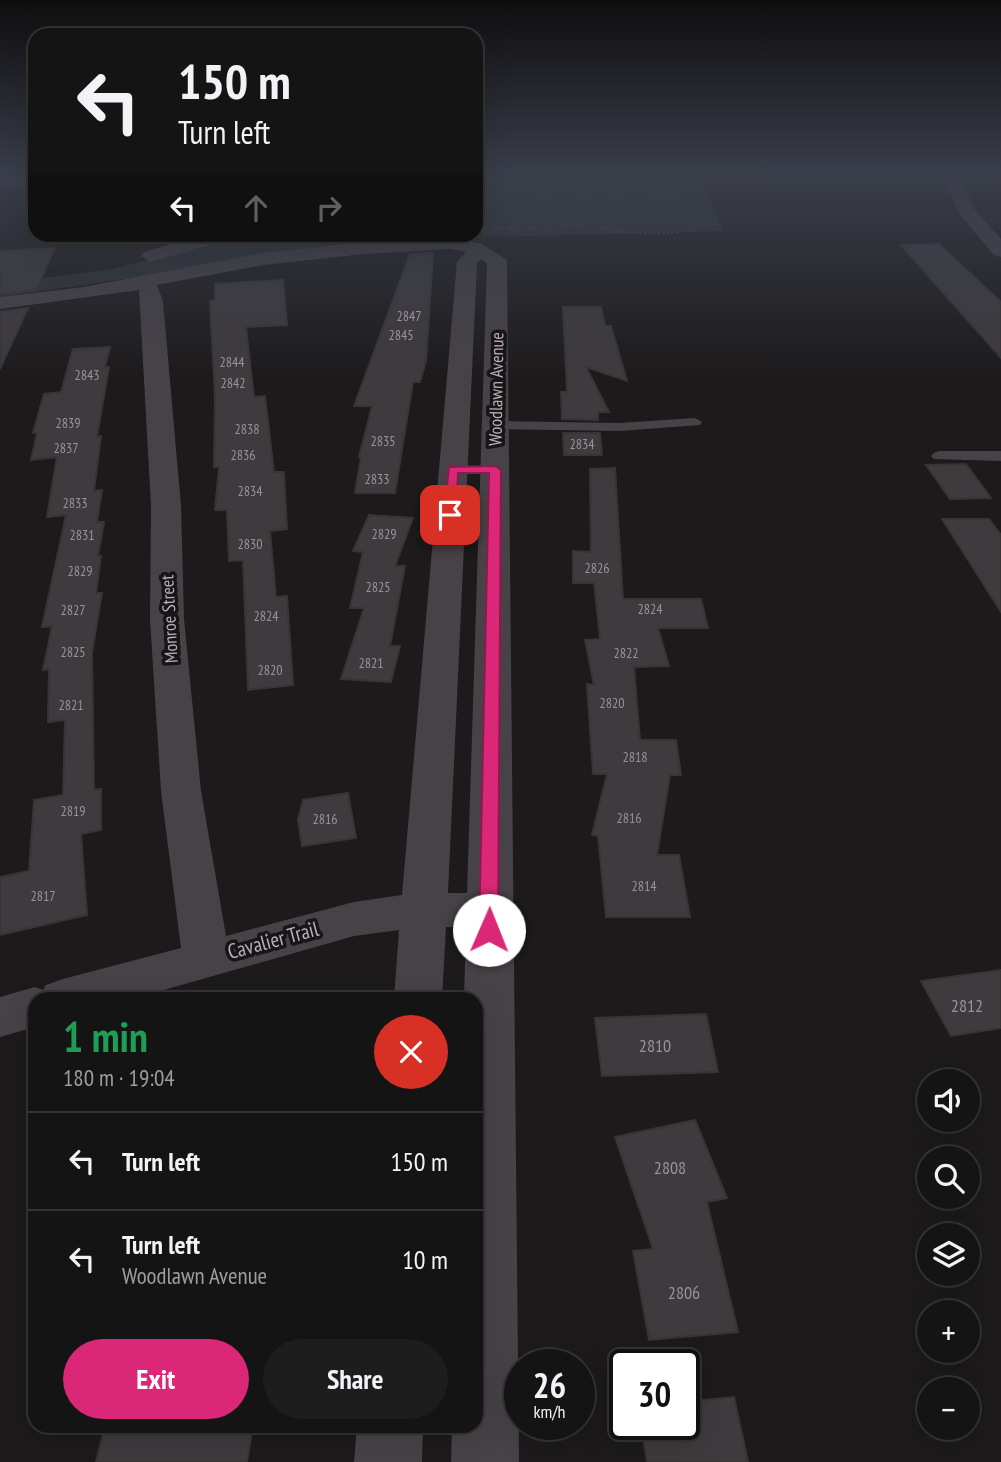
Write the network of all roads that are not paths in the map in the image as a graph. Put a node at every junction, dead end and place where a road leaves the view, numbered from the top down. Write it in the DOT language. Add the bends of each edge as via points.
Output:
graph roads {
  1 [pos="207,242"];
  2 [pos="471,242"];
  3 [pos="479,242"];
  4 [pos="485,242"];
  5 [pos="137,271"];
  6 [pos="0,303"];
  7 [pos="695,422"];
  8 [pos="496,425"];
  9 [pos="939,456"];
  10 [pos="1001,456"];
  11 [pos="453,469"];
  12 [pos="495,470"];
  13 [pos="424,909"];
  14 [pos="489,911"];
  15 [pos="206,958"];
  16 [pos="87,992"];
  17 [pos="418,992"];
  18 [pos="28,1009"];
  19 [pos="0,1017"];
  20 [pos="390,1433"];
  21 [pos="388,1462"];
  22 [pos="485,1462"];
  1 -- 5 [label="street"];
  2 -- 5 [label="street" via="305,253"];
  3 -- 11 [label="street, Woodlawn Avenue" via="467,262"];
  4 -- 8 [label="street, Woodlawn Avenue" via="497,260"];
  5 -- 6 [label="street" via="84,293"];
  5 -- 15 [label="street, Monroe Street" via="152,302 166,506 167,619 181,791"];
  7 -- 8 [label="lane" via="620,427"];
  8 -- 12 [label="street, Woodlawn Avenue"];
  9 -- 10 [label="lane"];
  11 -- 12 [label="street"];
  11 -- 13 [label="street, Woodlawn Avenue"];
  12 -- 14 [label="street, Woodlawn Avenue"];
  13 -- 14 [label="street, Cavalier Trail"];
  13 -- 15 [label="street, Cavalier Trail" via="354,919"];
  13 -- 17 [label="street, Woodlawn Avenue"];
  14 -- 22 [label="street, Woodlawn Avenue"];
  15 -- 16 [label="street, Cavalier Trail"];
  18 -- 19 [label="street"];
  20 -- 21 [label="street"];
}
